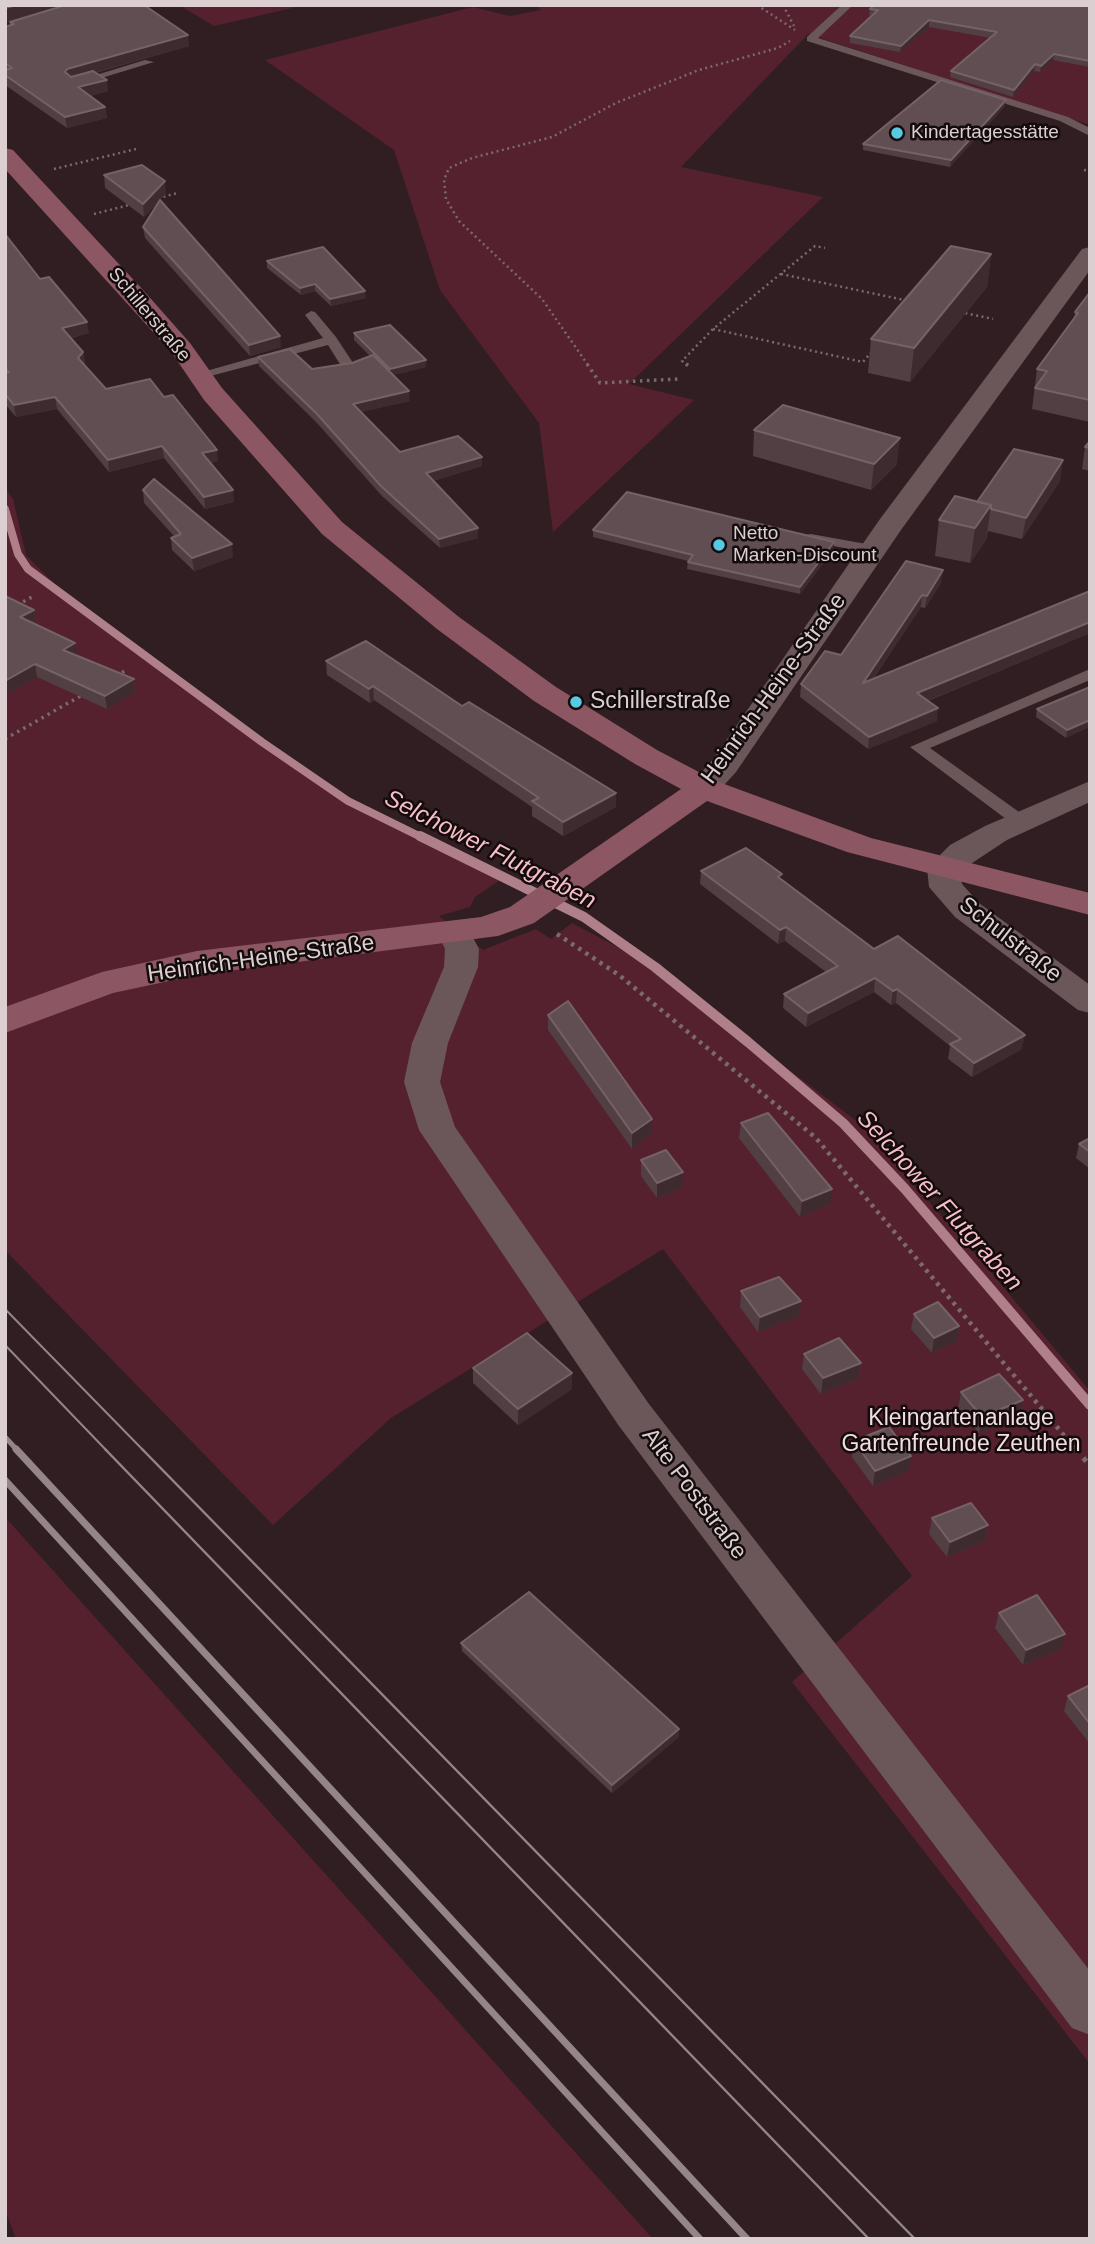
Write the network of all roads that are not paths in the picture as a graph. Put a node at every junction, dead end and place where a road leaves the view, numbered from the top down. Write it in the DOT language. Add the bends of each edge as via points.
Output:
graph roads {
  1 [pos="848,5"];
  2 [pos="149,62"];
  3 [pos="74,83"];
  4 [pos="1090,133"];
  5 [pos="5,155"];
  6 [pos="1090,254"];
  7 [pos="311,315"];
  8 [pos="331,340"];
  9 [pos="348,366"];
  10 [pos="199,375"];
  11 [pos="806,537"];
  12 [pos="873,549"];
  13 [pos="1090,674"];
  14 [pos="704,788"];
  15 [pos="1090,790"];
  16 [pos="1020,821"];
  17 [pos="943,868"];
  18 [pos="1090,904"];
  19 [pos="456,934"];
  20 [pos="1090,1002"];
  21 [pos="5,1021"];
  22 [pos="1090,2011"];
  1 -- 4 [label="lane" via="811,39 1064,119"];
  2 -- 3 [label="lane"];
  5 -- 10 [label="street, Schillerstraße" via="181,348"];
  6 -- 12 [label="street, Heinrich-Heine-Straße"];
  7 -- 8 [label="lane"];
  8 -- 9 [label="lane"];
  8 -- 10 [label="lane"];
  10 -- 14 [label="street, Schillerstraße" via="332,528 367,558 545,694"];
  11 -- 12 [label="lane"];
  12 -- 14 [label="street, Heinrich-Heine-Straße"];
  13 -- 16 [label="lane" via="918,747"];
  14 -- 17 [label="street, Schillerstraße" via="859,845"];
  14 -- 19 [label="street, Heinrich-Heine-Straße" via="522,915"];
  15 -- 16 [label="street"];
  16 -- 17 [label="street" via="962,852"];
  17 -- 18 [label="street, Schillerstraße"];
  17 -- 20 [label="street, Schulstraße" via="946,887 968,910"];
  19 -- 21 [label="street, Heinrich-Heine-Straße" via="147,972"];
  19 -- 22 [label="street, Alte Poststraße" via="462,949 461,967 430,1043 422,1082 437,1130 634,1415"];
}
